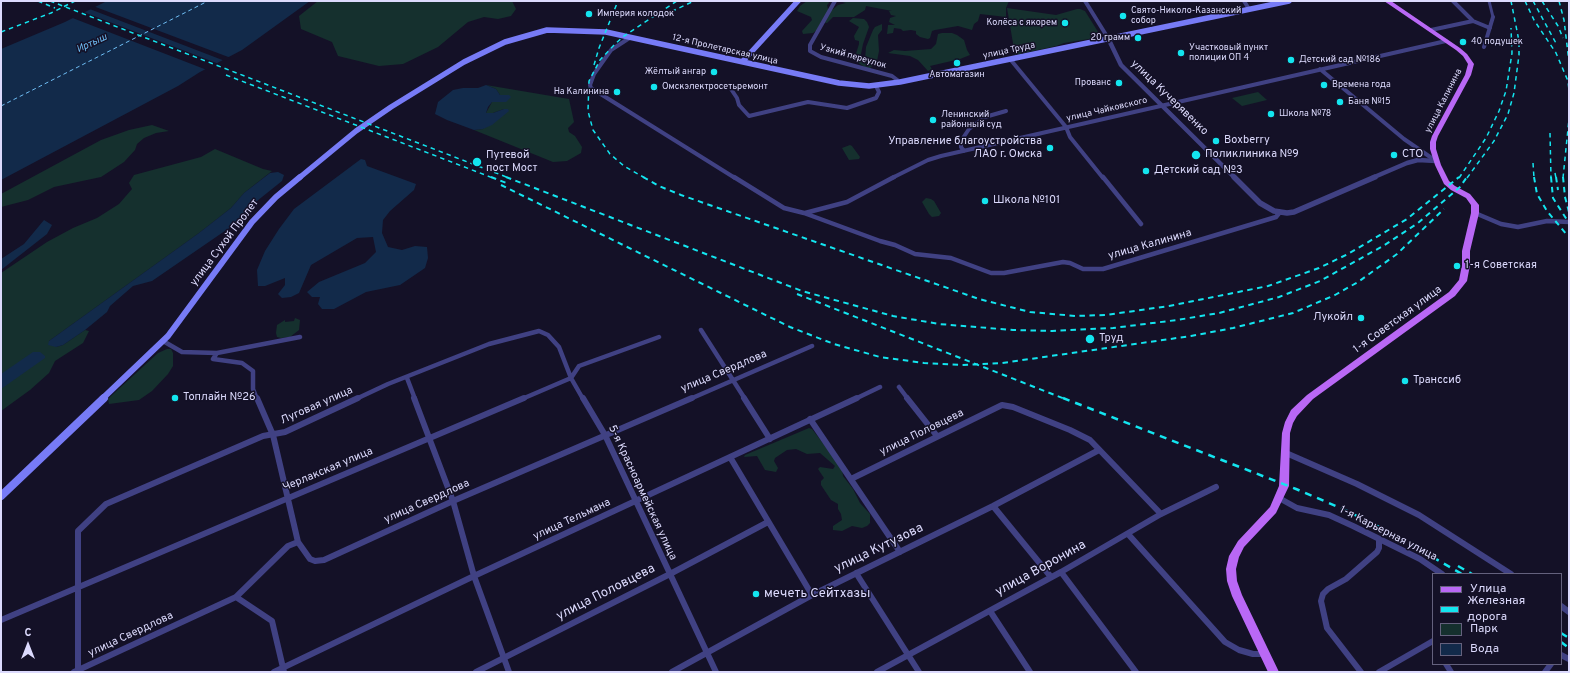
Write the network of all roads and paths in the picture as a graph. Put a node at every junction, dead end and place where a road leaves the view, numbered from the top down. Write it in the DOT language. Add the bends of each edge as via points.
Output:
graph roads {
  1 [pos="798,1"];
  2 [pos="835,1"];
  3 [pos="1085,1"];
  4 [pos="1244,1"];
  5 [pos="1289,1"];
  6 [pos="1387,1"];
  7 [pos="1453,1"];
  8 [pos="1490,1"];
  9 [pos="1249,9"];
  10 [pos="1493,17"];
  11 [pos="1473,21"];
  12 [pos="1490,28"];
  13 [pos="570,30"];
  14 [pos="1431,30"];
  15 [pos="631,37"];
  16 [pos="1108,38"];
  17 [pos="1446,40"];
  18 [pos="1484,47"];
  19 [pos="1010,59"];
  20 [pos="742,61"];
  21 [pos="1320,69"];
  22 [pos="900,82"];
  23 [pos="876,86"];
  24 [pos="731,90"];
  25 [pos="1163,105"];
  26 [pos="1006,110"];
  27 [pos="1066,127"];
  28 [pos="964,150"];
  29 [pos="1436,161"];
  30 [pos="1280,212"];
  31 [pos="804,213"];
  32 [pos="1475,213"];
  33 [pos="1569,222"];
  34 [pos="1141,224"];
  35 [pos="701,330"];
  36 [pos="539,331"];
  37 [pos="300,337"];
  38 [pos="659,337"];
  39 [pos="163,341"];
  40 [pos="812,346"];
  41 [pos="217,353"];
  42 [pos="407,378"];
  43 [pos="571,378"];
  44 [pos="732,379"];
  45 [pos="880,386"];
  46 [pos="899,387"];
  47 [pos="810,420"];
  48 [pos="273,435"];
  49 [pos="604,435"];
  50 [pos="937,436"];
  51 [pos="429,439"];
  52 [pos="770,439"];
  53 [pos="1099,450"];
  54 [pos="1286,453"];
  55 [pos="730,457"];
  56 [pos="851,480"];
  57 [pos="1216,487"];
  58 [pos="1,496"];
  59 [pos="287,498"];
  60 [pos="1279,498"];
  61 [pos="453,501"];
  62 [pos="635,502"];
  63 [pos="993,506"];
  64 [pos="1161,514"];
  65 [pos="768,522"];
  66 [pos="1128,534"];
  67 [pos="1378,539"];
  68 [pos="298,542"];
  69 [pos="900,552"];
  70 [pos="1061,572"];
  71 [pos="1441,573"];
  72 [pos="1509,573"];
  73 [pos="670,574"];
  74 [pos="856,574"];
  75 [pos="474,576"];
  76 [pos="1051,577"];
  77 [pos="78,588"];
  78 [pos="812,595"];
  79 [pos="236,597"];
  80 [pos="990,611"];
  81 [pos="1,620"];
  82 [pos="1432,644"];
  83 [pos="707,653"];
  84 [pos="908,654"];
  85 [pos="1265,654"];
  86 [pos="504,658"];
  87 [pos="284,670"];
  88 [pos="77,671"];
  89 [pos="274,672"];
  90 [pos="476,672"];
  91 [pos="509,672"];
  92 [pos="672,672"];
  93 [pos="716,672"];
  94 [pos="877,672"];
  95 [pos="919,672"];
  96 [pos="1030,672"];
  97 [pos="1136,672"];
  98 [pos="1274,672"];
  99 [pos="1361,672"];
  100 [pos="1379,672"];
  1 -- 20 [label="main road"];
  2 -- 22 [label="street, Узкий переулок" via="810,45 810,51 821,57 892,76"];
  3 -- 16 [label="street"];
  4 -- 9 [label="street"];
  5 -- 9 [label="main road, улица Труда"];
  6 -- 14 [label="main road"];
  7 -- 11 [label="street"];
  8 -- 10 [label="street"];
  9 -- 16 [label="main road, улица Труда"];
  10 -- 12 [label="street"];
  11 -- 12 [label="street"];
  11 -- 14 [label="street"];
  12 -- 18 [label="street"];
  13 -- 15 [label="main road, 12-я Пролетарская улица" via="606,32"];
  13 -- 39 [label="main road, улица Сухой Пролет" via="547,30 530,34 480,53 428,82 356,131 259,213"];
  14 -- 17 [label="main road"];
  15 -- 20 [label="main road, 12-я Пролетарская улица"];
  15 -- 31 [label="street, улица Калинина" via="608,53 594,74 591,88 771,202"];
  16 -- 19 [label="main road, улица Труда"];
  16 -- 25 [label="street, улица Кучерявенко" via="1120,65"];
  17 -- 21 [label="street, улица Чайковского"];
  17 -- 29 [label="main road, улица Калинина" via="1462,52 1470,61 1471,68 1435,136"];
  19 -- 22 [label="main road, улица Труда"];
  19 -- 27 [label="street"];
  20 -- 23 [label="main road, 12-я Пролетарская улица" via="839,83"];
  21 -- 25 [label="street, улица Чайковского"];
  21 -- 29 [label="street"];
  22 -- 23 [label="main road, улица Труда"];
  23 -- 24 [label="street" via="879,92 876,98 847,108 808,102 748,115"];
  25 -- 27 [label="street, улица Чайковского"];
  25 -- 30 [label="street, улица Кучерявенко" via="1260,203"];
  26 -- 28 [label="street" via="985,116 970,129 961,141"];
  27 -- 28 [label="street, улица Чайковского"];
  27 -- 34 [label="street" via="1070,137"];
  28 -- 31 [label="street, улица Чайковского" via="928,160 847,202"];
  29 -- 30 [label="street, улица Калинина" via="1418,160 1294,212"];
  29 -- 32 [label="main road" via="1449,186 1472,200"];
  30 -- 31 [label="street, улица Калинина" via="1276,217 1103,269 1083,269 1070,262 1063,262 1004,273 991,273 951,258 914,254"];
  32 -- 33 [label="street" via="1501,224 1518,227 1547,221"];
  32 -- 54 [label="main road, 1-я Советская улица" via="1467,244 1465,273 1459,286 1443,301 1310,397 1294,413 1286,433"];
  35 -- 44 [label="street"];
  36 -- 42 [label="street, Луговая улица" via="489,344"];
  36 -- 43 [label="street, 5-я Красноармейская улица" via="548,335 559,347"];
  37 -- 41 [label="street"];
  38 -- 43 [label="street, Черлакская улица" via="579,366"];
  39 -- 41 [label="street" via="182,352"];
  39 -- 58 [label="main road, улица Сухой Пролет"];
  40 -- 44 [label="street, улица Свердлова"];
  41 -- 48 [label="street" via="213,360 242,363 253,371 253,389"];
  42 -- 48 [label="street, Луговая улица" via="388,384 300,426"];
  42 -- 51 [label="street"];
  43 -- 49 [label="street, 5-я Красноармейская улица"];
  43 -- 51 [label="street, Черлакская улица"];
  44 -- 49 [label="street, улица Свердлова"];
  44 -- 52 [label="street"];
  45 -- 47 [label="street, улица Тельмана"];
  46 -- 50 [label="street"];
  47 -- 52 [label="street, улица Тельмана"];
  47 -- 56 [label="street"];
  48 -- 59 [label="street"];
  48 -- 77 [label="street, Луговая улица" via="263,436 106,504 78,531"];
  49 -- 61 [label="street, улица Свердлова"];
  49 -- 62 [label="street, 5-я Красноармейская улица"];
  50 -- 53 [label="street, улица Половцева" via="1002,405 1070,430 1090,440"];
  50 -- 56 [label="street, улица Половцева"];
  51 -- 59 [label="street, Черлакская улица"];
  51 -- 61 [label="street"];
  52 -- 55 [label="street, улица Тельмана"];
  53 -- 63 [label="street, улица Кутузова"];
  53 -- 64 [label="street"];
  54 -- 60 [label="main road, 1-я Советская улица" via="1284,486"];
  54 -- 72 [label="street" via="1419,515"];
  55 -- 62 [label="street, улица Тельмана"];
  55 -- 65 [label="street"];
  56 -- 69 [label="street"];
  57 -- 64 [label="street, улица Воронина"];
  59 -- 68 [label="street"];
  59 -- 77 [label="street, Черлакская улица"];
  60 -- 67 [label="street, 1-я Карьерная улица" via="1307,511 1329,515"];
  60 -- 85 [label="main road, 1-я Советская улица" via="1273,510 1241,544 1234,556 1231,569 1237,596"];
  61 -- 68 [label="street, улица Свердлова" via="324,560 310,559"];
  61 -- 75 [label="street"];
  62 -- 73 [label="street, 5-я Красноармейская улица"];
  62 -- 75 [label="street, улица Тельмана"];
  63 -- 69 [label="street, улица Кутузова"];
  63 -- 76 [label="street"];
  64 -- 66 [label="street, улица Воронина"];
  65 -- 73 [label="street, улица Половцева"];
  65 -- 78 [label="street"];
  66 -- 70 [label="street, улица Воронина"];
  66 -- 85 [label="street" via="1225,642 1252,654"];
  67 -- 71 [label="street, 1-я Карьерная улица" via="1420,559"];
  67 -- 99 [label="street" via="1377,552 1346,579 1328,589 1321,601 1327,628"];
  68 -- 79 [label="street, улица Свердлова" via="288,546"];
  69 -- 74 [label="street, улица Кутузова"];
  70 -- 76 [label="street, улица Воронина"];
  70 -- 97 [label="street"];
  73 -- 83 [label="street, 5-я Красноармейская улица"];
  73 -- 86 [label="street, улица Половцева"];
  74 -- 78 [label="street, улица Кутузова"];
  74 -- 84 [label="street"];
  75 -- 86 [label="street"];
  75 -- 87 [label="street, улица Тельмана"];
  76 -- 80 [label="street, улица Воронина"];
  77 -- 81 [label="street, Черлакская улица"];
  77 -- 88 [label="street"];
  78 -- 83 [label="street, улица Кутузова"];
  79 -- 87 [label="street" via="272,621"];
  79 -- 88 [label="street, улица Свердлова"];
  80 -- 84 [label="street, улица Воронина"];
  80 -- 96 [label="street"];
  82 -- 100 [label="street"];
  83 -- 92 [label="street, улица Кутузова"];
  83 -- 93 [label="street, 5-я Красноармейская улица"];
  84 -- 94 [label="street, улица Воронина"];
  84 -- 95 [label="street"];
  85 -- 98 [label="main road, 1-я Советская улица"];
  86 -- 90 [label="street, улица Половцева"];
  86 -- 91 [label="street"];
  87 -- 89 [label="street, улица Тельмана"];
}
